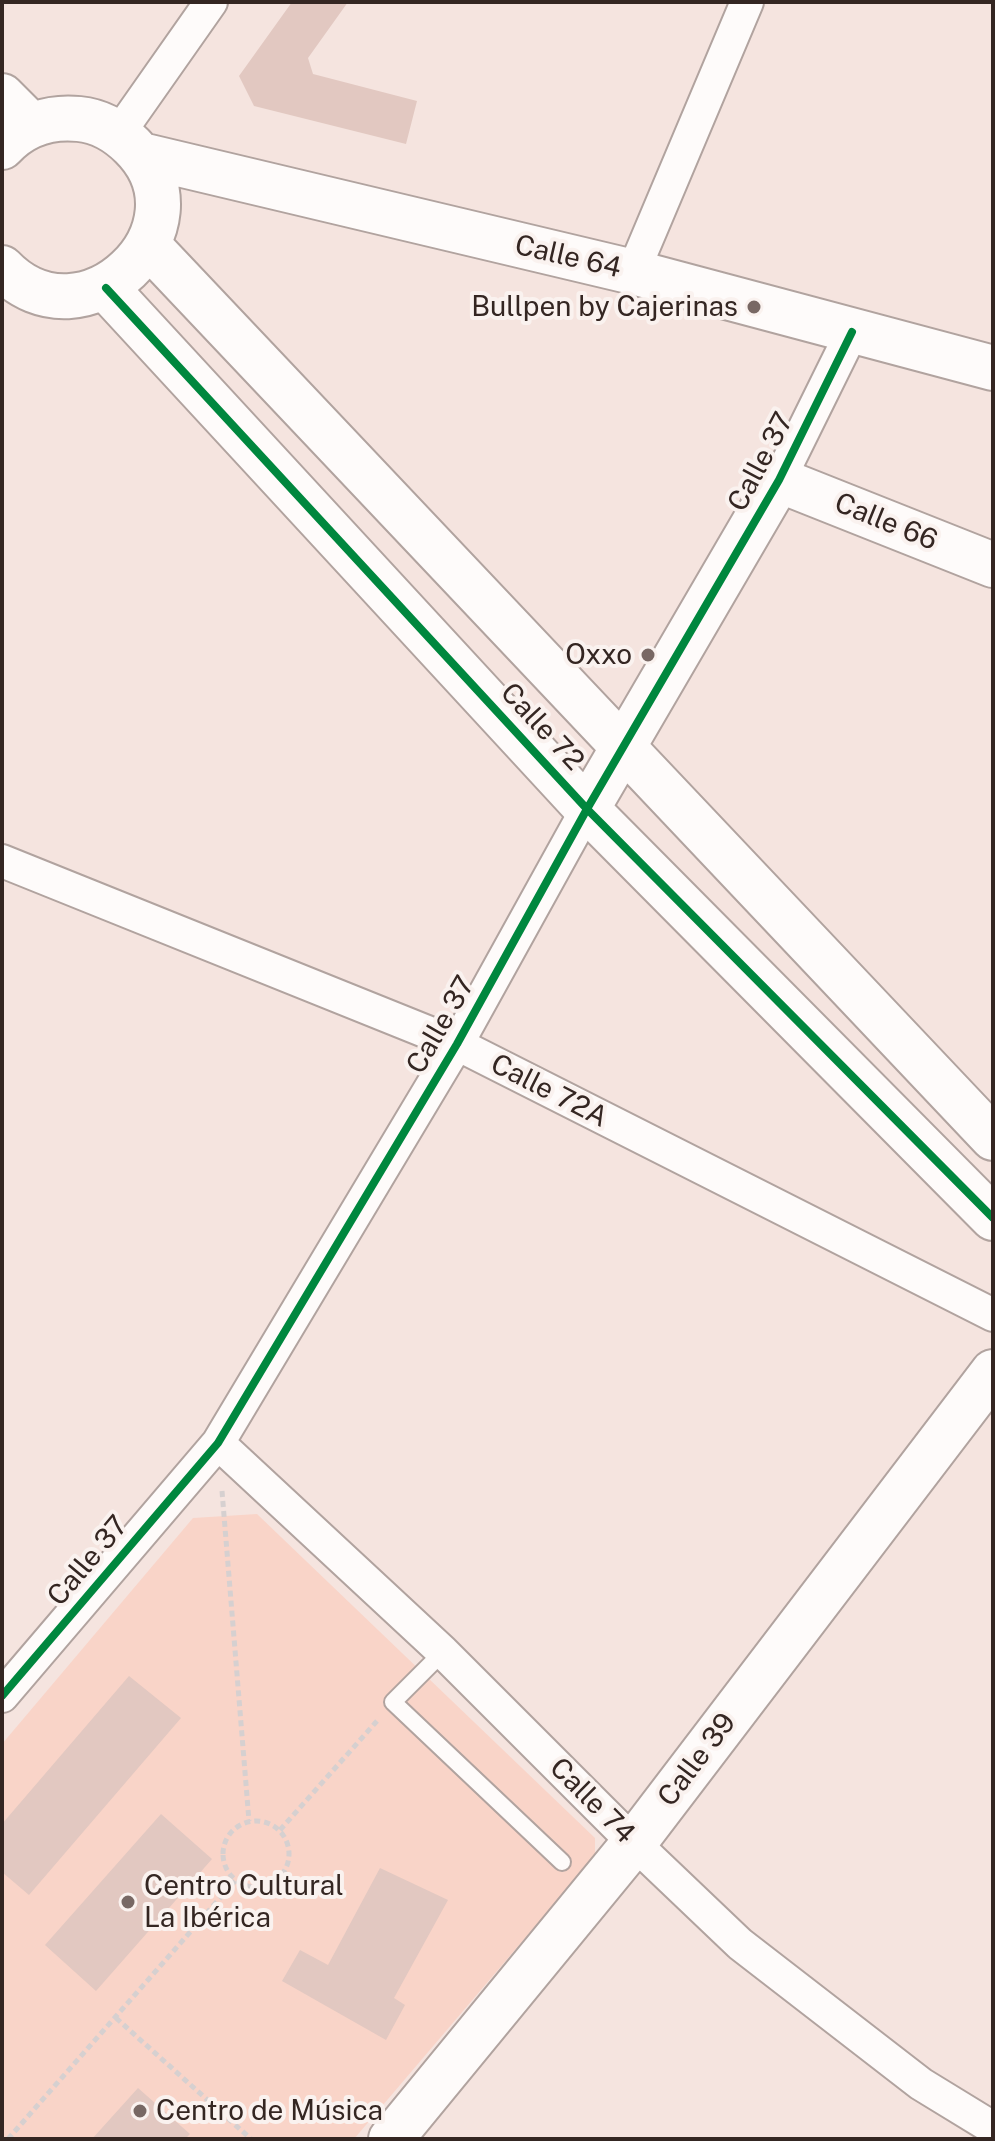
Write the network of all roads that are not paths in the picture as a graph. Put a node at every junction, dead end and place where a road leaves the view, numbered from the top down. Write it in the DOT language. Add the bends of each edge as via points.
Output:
graph roads {
  1 [pos="211,2"];
  2 [pos="747,2"];
  3 [pos="12,123"];
  4 [pos="130,144"];
  5 [pos="148,245"];
  6 [pos="633,272"];
  7 [pos="9,282"];
  8 [pos="106,288"];
  9 [pos="852,332"];
  10 [pos="993,368"];
  11 [pos="779,480"];
  12 [pos="993,565"];
  13 [pos="625,746"];
  14 [pos="587,809"];
  15 [pos="2,861"];
  16 [pos="457,1044"];
  17 [pos="993,1138"];
  18 [pos="993,1218"];
  19 [pos="993,1315"];
  20 [pos="993,1372"];
  21 [pos="218,1443"];
  22 [pos="443,1652"];
  23 [pos="2,1696"];
  24 [pos="634,1843"];
  25 [pos="562,1862"];
  26 [pos="993,2128"];
  27 [pos="391,2139"];
  1 -- 4 [label="street"];
  2 -- 6 [label="street"];
  3 -- 4 [label="street, Calle 64" via="60,117 91,120"];
  4 -- 5 [label="street" via="152,176 157,199"];
  4 -- 6 [label="street, Calle 64"];
  5 -- 8 [label="street" via="131,270"];
  5 -- 13 [label="street, Calle 72"];
  6 -- 9 [label="street, Calle 64"];
  7 -- 8 [label="street" via="78,296"];
  8 -- 14 [label="street, Calle 72"];
  9 -- 10 [label="street, Calle 64"];
  9 -- 11 [label="street, Calle 37"];
  11 -- 12 [label="street, Calle 66"];
  11 -- 13 [label="street, Calle 37"];
  13 -- 14 [label="street, Calle 37"];
  13 -- 17 [label="street, Calle 72"];
  14 -- 16 [label="street, Calle 37"];
  14 -- 18 [label="street, Calle 72"];
  15 -- 16 [label="street, Calle 72A"];
  16 -- 19 [label="street, Calle 72A"];
  16 -- 21 [label="street, Calle 37"];
  20 -- 24 [label="street, Calle 39"];
  21 -- 22 [label="street, Calle 74"];
  21 -- 23 [label="street, Calle 37"];
  22 -- 24 [label="street, Calle 74"];
  22 -- 25 [label="lane" via="393,1702"];
  24 -- 26 [label="street, Calle 74" via="740,1944 921,2084"];
  24 -- 27 [label="street, Calle 39"];
}
